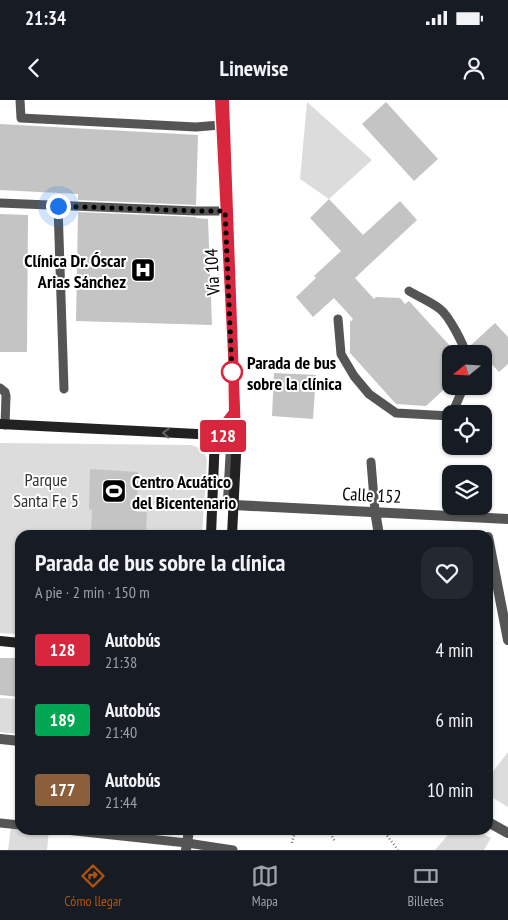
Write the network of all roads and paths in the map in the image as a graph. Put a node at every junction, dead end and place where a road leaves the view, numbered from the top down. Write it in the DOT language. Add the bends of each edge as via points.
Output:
graph roads {
  1 [pos="20,100"];
  2 [pos="219,100"];
  3 [pos="225,100"];
  4 [pos="220,125"];
  5 [pos="0,203"];
  6 [pos="58,206"];
  7 [pos="225,211"];
  8 [pos="409,291"];
  9 [pos="338,319"];
  10 [pos="463,345"];
  11 [pos="0,388"];
  12 [pos="64,389"];
  13 [pos="233,412"];
  14 [pos="442,415"];
  15 [pos="2,425"];
  16 [pos="215,435"];
  17 [pos="234,436"];
  18 [pos="371,462"];
  19 [pos="234,505"];
  20 [pos="375,511"];
  21 [pos="484,517"];
  22 [pos="508,519"];
  23 [pos="211,530"];
  24 [pos="232,530"];
  25 [pos="378,530"];
  26 [pos="486,530"];
  27 [pos="493,565"];
  28 [pos="507,634"];
  29 [pos="0,641"];
  30 [pos="15,642"];
  31 [pos="0,739"];
  32 [pos="15,740"];
  33 [pos="0,823"];
  34 [pos="15,824"];
  35 [pos="493,825"];
  36 [pos="508,834"];
  37 [pos="101,835"];
  38 [pos="294,835"];
  39 [pos="332,835"];
  40 [pos="387,835"];
  41 [pos="335,842"];
  42 [pos="292,843"];
  43 [pos="186,847"];
  44 [pos="233,850"];
  45 [pos="398,850"];
  1 -- 4 [label="lane" via="21,118 196,127"];
  2 -- 4 [label="main road, Vía 104"];
  3 -- 17 [label="main road, Vía 104"];
  4 -- 7 [label="main road, Vía 104"];
  5 -- 6 [label="lane"];
  6 -- 7 [label="lane"];
  6 -- 12 [label="lane"];
  7 -- 13 [label="main road, Vía 104"];
  8 -- 10 [label="lane" via="441,310"];
  9 -- 14 [label="lane" via="341,354 369,394 396,412"];
  11 -- 15 [label="lane" via="6,396"];
  13 -- 16 [label="main road"];
  13 -- 17 [label="street"];
  16 -- 15 [label="main road, one-way"];
  16 -- 17 [label="main road"];
  16 -- 23 [label="main road"];
  17 -- 19 [label="main road, Vía 104"];
  18 -- 20 [label="lane"];
  19 -- 20 [label="street, Calle 152"];
  19 -- 24 [label="main road, Vía 104"];
  20 -- 21 [label="street, Calle 152"];
  20 -- 25 [label="street"];
  21 -- 22 [label="street, Calle 152"];
  21 -- 26 [label="street"];
  27 -- 28 [label="street"];
  29 -- 30 [label="main road"];
  31 -- 32 [label="street"];
  33 -- 34 [label="lane"];
  35 -- 36 [label="street"];
  37 -- 43 [label="lane"];
  38 -- 42 [label="path"];
  39 -- 41 [label="path"];
  40 -- 45 [label="path"];
  43 -- 44 [label="lane"];
}
